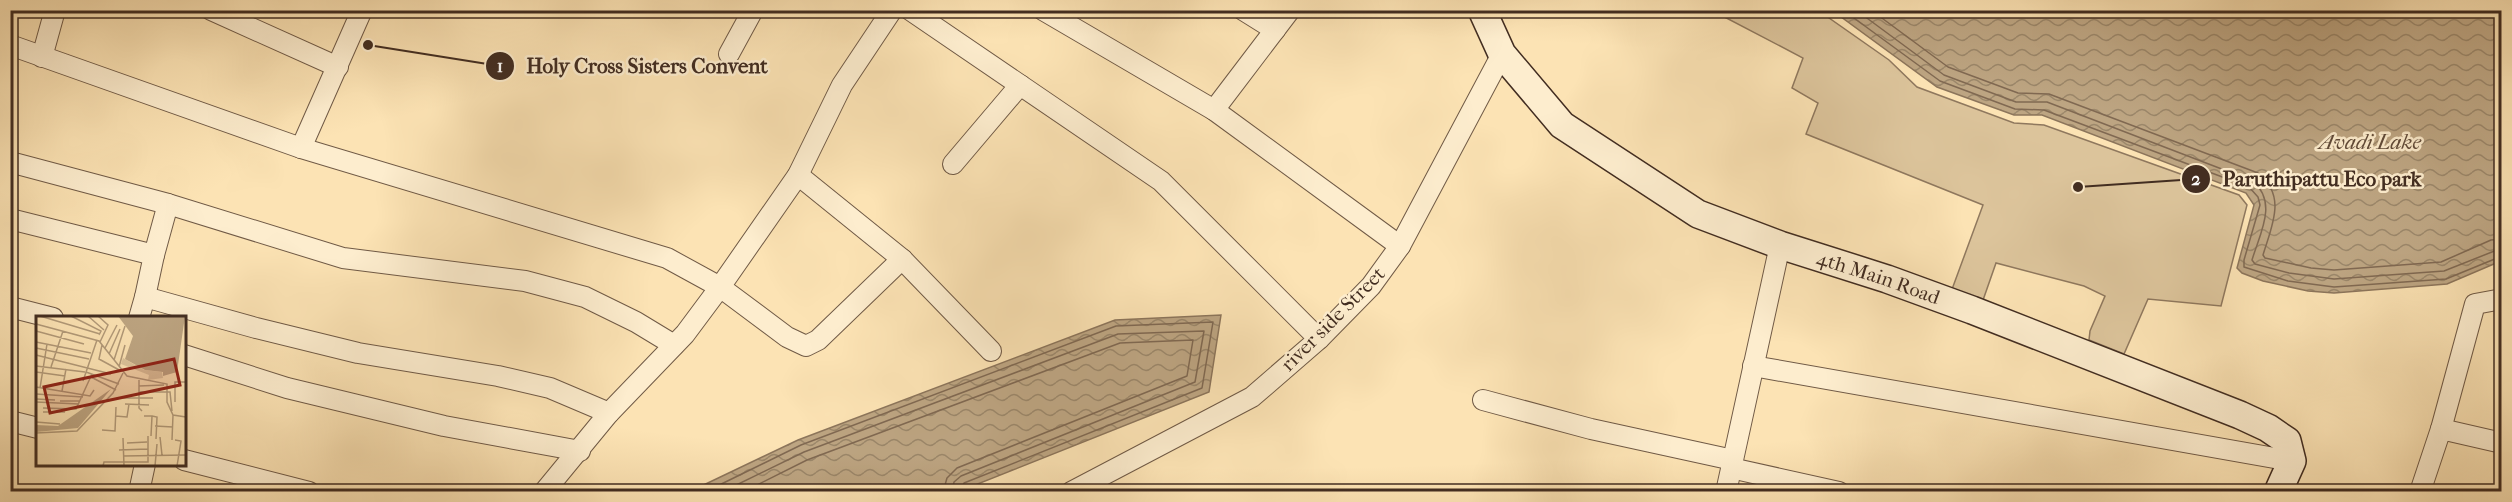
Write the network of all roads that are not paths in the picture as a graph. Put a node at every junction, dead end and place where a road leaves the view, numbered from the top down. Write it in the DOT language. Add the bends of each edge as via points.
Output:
graph roads {
  1 [pos="55,10"];
  2 [pos="211,10"];
  3 [pos="362,10"];
  4 [pos="892,10"];
  5 [pos="910,10"];
  6 [pos="1043,10"];
  7 [pos="1243,10"];
  8 [pos="1290,10"];
  9 [pos="746,13"];
  10 [pos="1481,14"];
  11 [pos="1275,30"];
  12 [pos="10,45"];
  13 [pos="729,54"];
  14 [pos="1502,54"];
  15 [pos="42,57"];
  16 [pos="338,67"];
  17 [pos="1020,85"];
  18 [pos="1214,110"];
  19 [pos="301,148"];
  20 [pos="10,162"];
  21 [pos="953,164"];
  22 [pos="798,175"];
  23 [pos="168,204"];
  24 [pos="10,219"];
  25 [pos="1780,245"];
  26 [pos="1400,246"];
  27 [pos="154,255"];
  28 [pos="902,259"];
  29 [pos="720,287"];
  30 [pos="145,297"];
  31 [pos="2502,299"];
  32 [pos="10,307"];
  33 [pos="45,316"];
  34 [pos="139,316"];
  35 [pos="1318,339"];
  36 [pos="674,345"];
  37 [pos="991,351"];
  38 [pos="186,356"];
  39 [pos="1754,366"];
  40 [pos="1483,400"];
  41 [pos="609,413"];
  42 [pos="10,421"];
  43 [pos="36,428"];
  44 [pos="2441,429"];
  45 [pos="2502,443"];
  46 [pos="580,451"];
  47 [pos="186,461"];
  48 [pos="2292,461"];
  49 [pos="1732,464"];
  50 [pos="145,466"];
  51 [pos="140,492"];
  52 [pos="309,492"];
  53 [pos="544,492"];
  54 [pos="1071,492"];
  55 [pos="1726,492"];
  56 [pos="1839,492"];
  57 [pos="2278,492"];
  58 [pos="2421,492"];
  1 -- 15 [label="street"];
  2 -- 16 [label="street"];
  3 -- 16 [label="street"];
  4 -- 22 [label="street" via="842,85"];
  5 -- 17 [label="street"];
  6 -- 18 [label="street"];
  7 -- 11 [label="street"];
  8 -- 11 [label="street"];
  9 -- 13 [label="street"];
  10 -- 14 [label="main road, 4th Main Road"];
  11 -- 18 [label="street"];
  12 -- 15 [label="street"];
  14 -- 25 [label="main road, 4th Main Road" via="1562,125 1698,214"];
  14 -- 26 [label="street, river side Street"];
  15 -- 19 [label="street"];
  16 -- 19 [label="street"];
  17 -- 21 [label="street"];
  17 -- 35 [label="street" via="1161,181"];
  18 -- 26 [label="street"];
  19 -- 29 [label="street" via="667,258"];
  20 -- 23 [label="street"];
  22 -- 28 [label="street"];
  22 -- 29 [label="street"];
  23 -- 27 [label="street"];
  23 -- 36 [label="street" via="343,258 525,281 585,297"];
  24 -- 27 [label="street"];
  25 -- 39 [label="street"];
  25 -- 48 [label="main road, 4th Main Road" via="1972,309 2240,415 2287,441"];
  26 -- 35 [label="street, river side Street" via="1371,286"];
  27 -- 30 [label="street"];
  28 -- 29 [label="street" via="818,340 806,346 787,337"];
  28 -- 37 [label="street"];
  29 -- 36 [label="street"];
  30 -- 34 [label="street"];
  30 -- 41 [label="street" via="358,353 498,375 550,388"];
  31 -- 44 [label="street" via="2475,304"];
  32 -- 33 [label="street"];
  35 -- 54 [label="street, river side Street" via="1252,397"];
  36 -- 41 [label="street"];
  38 -- 46 [label="street" via="287,388 444,426"];
  39 -- 48 [label="street"];
  39 -- 49 [label="street"];
  40 -- 49 [label="street"];
  41 -- 46 [label="street"];
  42 -- 43 [label="street"];
  44 -- 45 [label="street"];
  44 -- 58 [label="street"];
  46 -- 53 [label="street"];
  47 -- 52 [label="street"];
  48 -- 57 [label="main road"];
  49 -- 55 [label="street"];
  49 -- 56 [label="street"];
  50 -- 51 [label="street"];
}
